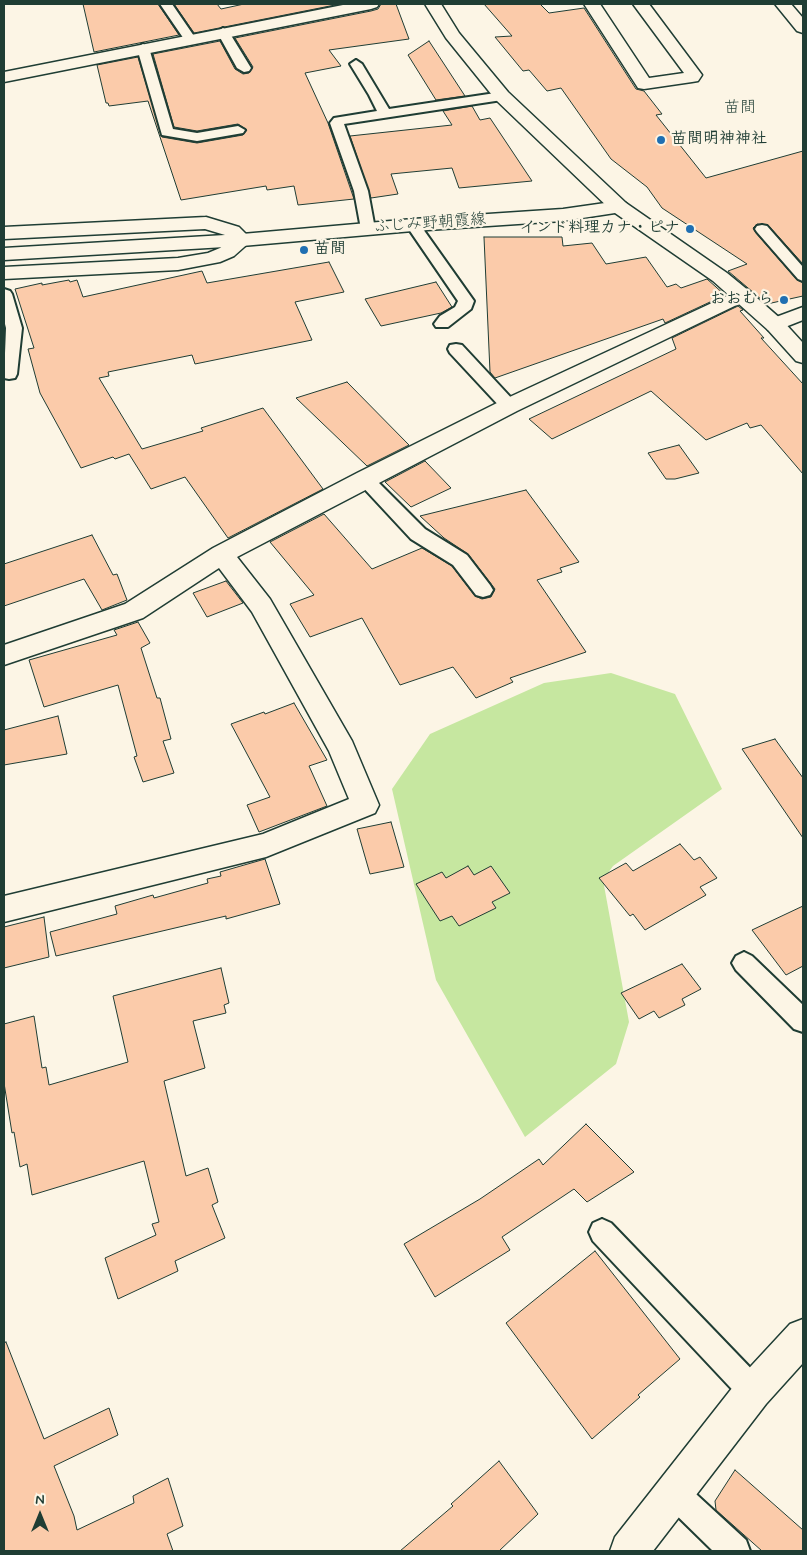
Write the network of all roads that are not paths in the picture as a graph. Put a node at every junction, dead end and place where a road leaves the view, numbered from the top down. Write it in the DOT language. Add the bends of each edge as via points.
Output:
graph roads {
  1 [pos="166,4"];
  2 [pos="371,4"];
  3 [pos="433,4"];
  4 [pos="592,4"];
  5 [pos="640,4"];
  6 [pos="783,4"];
  7 [pos="336,7"];
  8 [pos="803,28"];
  9 [pos="223,32"];
  10 [pos="190,39"];
  11 [pos="143,48"];
  12 [pos="356,64"];
  13 [pos="244,68"];
  14 [pos="4,77"];
  15 [pos="502,96"];
  16 [pos="385,114"];
  17 [pos="238,130"];
  18 [pos="618,207"];
  19 [pos="413,225"];
  20 [pos="368,229"];
  21 [pos="762,229"];
  22 [pos="4,233"];
  23 [pos="242,240"];
  24 [pos="4,254"];
  25 [pos="4,273"];
  26 [pos="803,276"];
  27 [pos="4,294"];
  28 [pos="742,295"];
  29 [pos="803,313"];
  30 [pos="442,324"];
  31 [pos="775,325"];
  32 [pos="456,349"];
  33 [pos="803,356"];
  34 [pos="9,374"];
  35 [pos="509,406"];
  36 [pos="365,478"];
  37 [pos="222,554"];
  38 [pos="483,590"];
  39 [pos="4,655"];
  40 [pos="4,909"];
  41 [pos="744,963"];
  42 [pos="803,1021"];
  43 [pos="602,1232"];
  44 [pos="803,1337"];
  45 [pos="753,1391"];
  46 [pos="674,1493"];
  47 [pos="630,1551"];
  48 [pos="735,1551"];
  1 -- 10 [label="lane"];
  2 -- 7 [label="street"];
  3 -- 15 [label="street" via="452,35"];
  4 -- 5 [label="street" via="644,84 692,77 694,75"];
  6 -- 8 [label="street"];
  7 -- 9 [label="street" via="272,16"];
  9 -- 10 [label="street"];
  9 -- 13 [label="lane"];
  10 -- 11 [label="street"];
  11 -- 14 [label="street"];
  11 -- 17 [label="lane" via="167,132 197,137"];
  12 -- 16 [label="lane"];
  15 -- 16 [label="lane"];
  15 -- 18 [label="street"];
  16 -- 20 [label="lane" via="337,123 361,191"];
  18 -- 19 [label="street, ふじみ野朝霞線" via="563,215"];
  18 -- 28 [label="street"];
  19 -- 20 [label="street, ふじみ野朝霞線"];
  19 -- 30 [label="lane" via="466,301 461,310"];
  20 -- 23 [label="street, ふじみ野朝霞線"];
  21 -- 26 [label="lane"];
  22 -- 23 [label="street" via="206,223 232,231"];
  23 -- 24 [label="street, ふじみ野朝霞線"];
  23 -- 25 [label="street" via="213,258 178,264"];
  27 -- 34 [label="lane" via="14,328"];
  28 -- 31 [label="street"];
  28 -- 35 [label="street"];
  29 -- 31 [label="street"];
  31 -- 33 [label="street"];
  32 -- 35 [label="lane"];
  35 -- 36 [label="street"];
  36 -- 37 [label="street"];
  36 -- 38 [label="lane" via="418,534 460,560"];
  37 -- 39 [label="street" via="134,611"];
  37 -- 40 [label="street" via="261,606 342,749 365,805 266,845"];
  41 -- 42 [label="lane"];
  43 -- 45 [label="lane"];
  44 -- 45 [label="street"];
  45 -- 46 [label="street"];
  46 -- 47 [label="street"];
  46 -- 48 [label="lane"];
}
